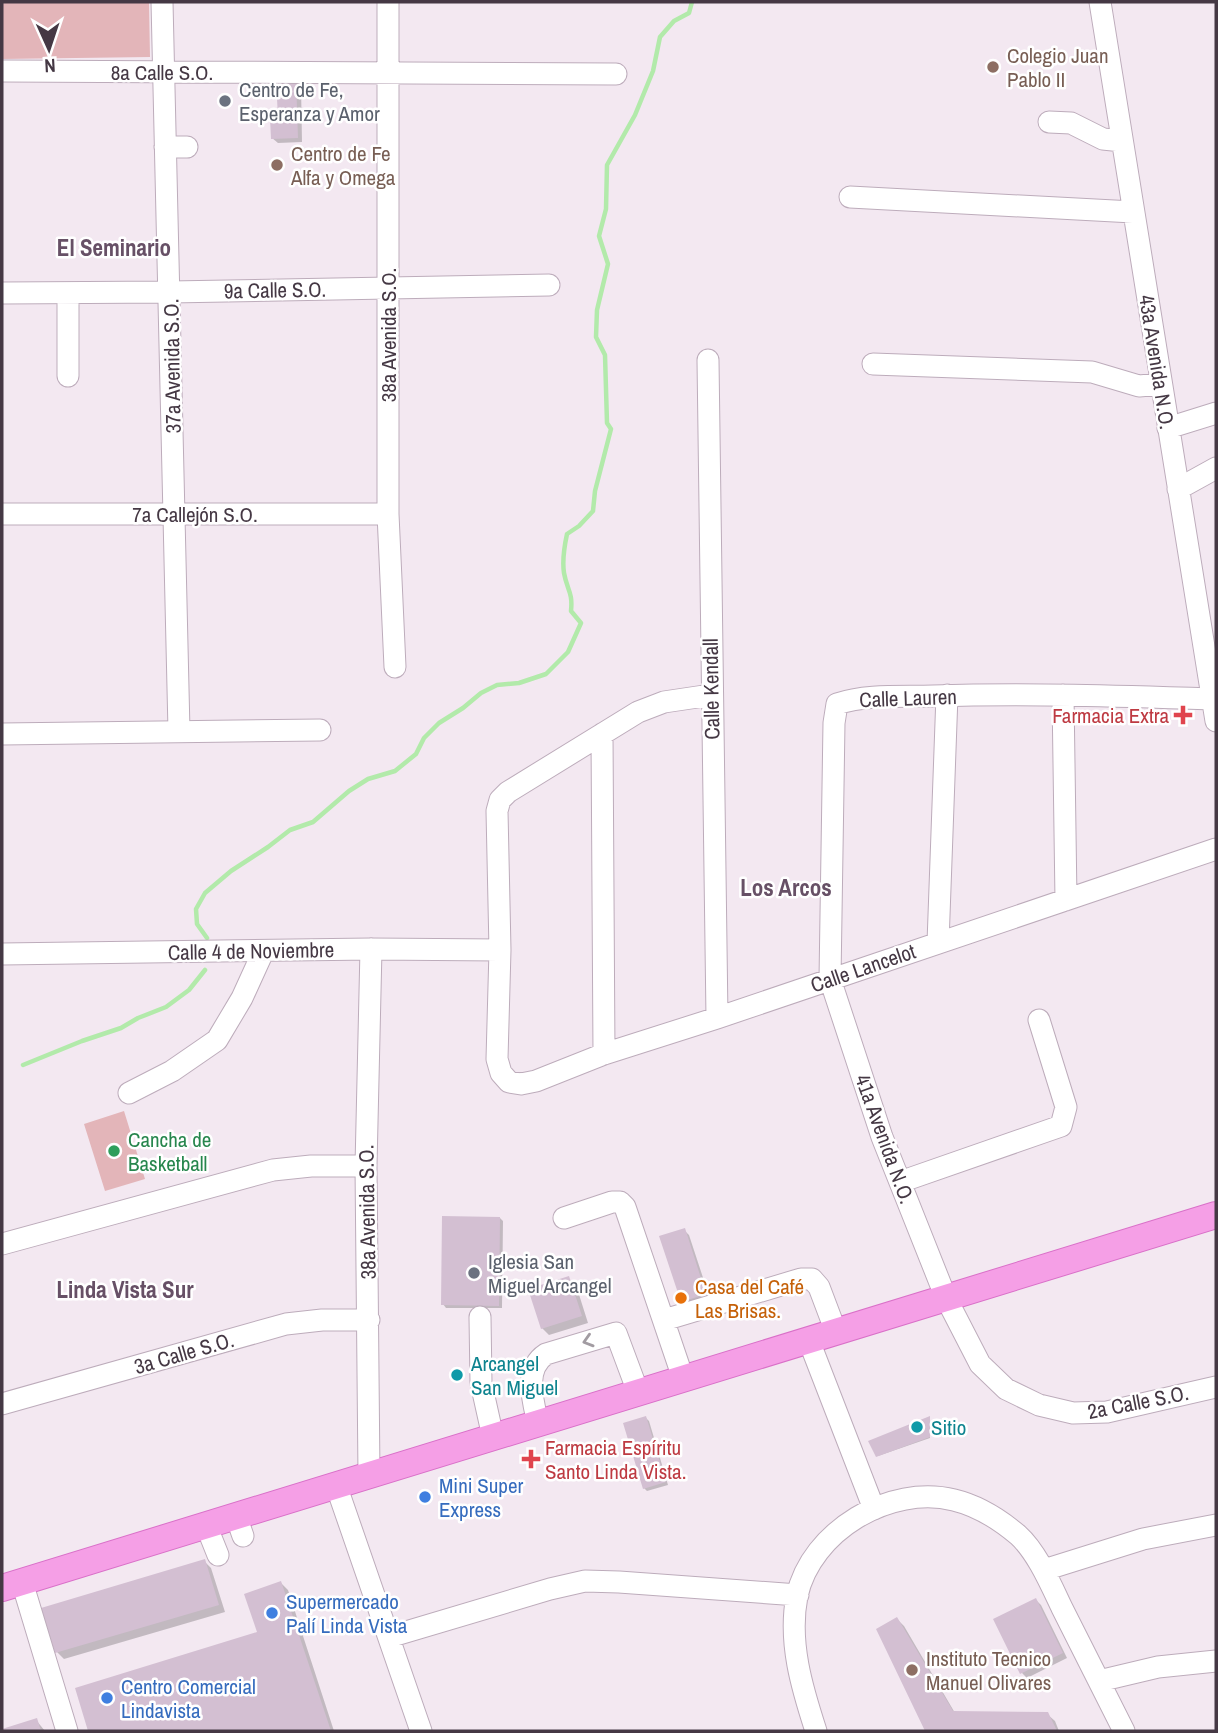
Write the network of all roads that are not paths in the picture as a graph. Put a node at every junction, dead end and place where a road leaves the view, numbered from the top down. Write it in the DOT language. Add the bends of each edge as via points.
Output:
graph roads {
  1 [pos="162,2"];
  2 [pos="388,2"];
  3 [pos="1100,2"];
  4 [pos="2,72"];
  5 [pos="163,72"];
  6 [pos="389,74"];
  7 [pos="616,74"];
  8 [pos="1049,122"];
  9 [pos="1122,141"];
  10 [pos="165,147"];
  11 [pos="187,147"];
  12 [pos="850,197"];
  13 [pos="1133,212"];
  14 [pos="548,285"];
  15 [pos="388,287"];
  16 [pos="170,292"];
  17 [pos="2,293"];
  18 [pos="68,293"];
  19 [pos="708,360"];
  20 [pos="873,364"];
  21 [pos="68,376"];
  22 [pos="1161,384"];
  23 [pos="1216,413"];
  24 [pos="1168,428"];
  25 [pos="1216,468"];
  26 [pos="1178,489"];
  27 [pos="2,514"];
  28 [pos="175,514"];
  29 [pos="388,514"];
  30 [pos="395,667"];
  31 [pos="711,695"];
  32 [pos="947,695"];
  33 [pos="1063,695"];
  34 [pos="1213,698"];
  35 [pos="1216,721"];
  36 [pos="320,730"];
  37 [pos="179,731"];
  38 [pos="2,734"];
  39 [pos="602,734"];
  40 [pos="1216,849"];
  41 [pos="1066,900"];
  42 [pos="938,943"];
  43 [pos="371,949"];
  44 [pos="499,950"];
  45 [pos="263,952"];
  46 [pos="2,954"];
  47 [pos="830,979"];
  48 [pos="717,1018"];
  49 [pos="1039,1020"];
  50 [pos="604,1054"];
  51 [pos="128,1093"];
  52 [pos="366,1166"];
  53 [pos="900,1182"];
  54 [pos="1216,1215"];
  55 [pos="564,1218"];
  56 [pos="2,1244"];
  57 [pos="946,1297"];
  58 [pos="480,1317"];
  59 [pos="369,1320"];
  60 [pos="664,1320"];
  61 [pos="836,1332"];
  62 [pos="809,1341"];
  63 [pos="683,1378"];
  64 [pos="1216,1387"];
  65 [pos="638,1392"];
  66 [pos="2,1404"];
  67 [pos="538,1423"];
  68 [pos="493,1437"];
  69 [pos="369,1475"];
  70 [pos="336,1485"];
  71 [pos="874,1509"];
  72 [pos="206,1525"];
  73 [pos="1216,1525"];
  74 [pos="218,1555"];
  75 [pos="1044,1570"];
  76 [pos="12,1585"];
  77 [pos="797,1595"];
  78 [pos="389,1637"];
  79 [pos="1216,1661"];
  80 [pos="1099,1681"];
  81 [pos="810,1730"];
  82 [pos="67,1731"];
  83 [pos="421,1731"];
  84 [pos="1124,1731"];
  1 -- 5 [label="street, 37a Avenida S.O."];
  2 -- 6 [label="street, 38a Avenida S.O."];
  3 -- 9 [label="street, 43a Avenida N.O."];
  4 -- 5 [label="street, 8a Calle S.O."];
  5 -- 6 [label="street, 8a Calle S.O."];
  5 -- 10 [label="street, 37a Avenida S.O."];
  6 -- 7 [label="street, 8a Calle S.O."];
  6 -- 15 [label="street, 38a Avenida S.O."];
  8 -- 9 [label="street" via="1071,123 1103,139"];
  9 -- 13 [label="street, 43a Avenida N.O."];
  10 -- 11 [label="street"];
  10 -- 16 [label="street, 37a Avenida S.O."];
  12 -- 13 [label="street"];
  13 -- 22 [label="street, 43a Avenida N.O."];
  14 -- 15 [label="street, 9a Calle S.O."];
  15 -- 16 [label="street, 9a Calle S.O."];
  15 -- 29 [label="street, 38a Avenida S.O."];
  16 -- 18 [label="street, 9a Calle S.O."];
  16 -- 28 [label="street, 37a Avenida S.O."];
  17 -- 18 [label="street, 9a Calle S.O."];
  18 -- 21 [label="street"];
  19 -- 31 [label="street, Calle Kendall"];
  20 -- 22 [label="street" via="1092,372 1139,386"];
  22 -- 24 [label="street, 43a Avenida N.O."];
  23 -- 24 [label="street"];
  24 -- 26 [label="street, 43a Avenida N.O."];
  25 -- 26 [label="street"];
  26 -- 34 [label="street, 43a Avenida N.O."];
  27 -- 28 [label="street, 7a Callejón S.O."];
  28 -- 29 [label="street, 7a Callejón S.O."];
  28 -- 37 [label="street, 37a Avenida S.O."];
  29 -- 30 [label="street, 38a Avenida S.O."];
  31 -- 39 [label="street" via="664,702"];
  31 -- 48 [label="street, Calle Kendall"];
  32 -- 33 [label="street, Calle Lauren"];
  32 -- 42 [label="street"];
  32 -- 47 [label="street, Calle Lauren" via="853,698 837,704"];
  33 -- 34 [label="street, Calle Lauren"];
  33 -- 41 [label="street"];
  34 -- 35 [label="street, 43a Avenida N.O."];
  36 -- 37 [label="street"];
  37 -- 38 [label="street"];
  39 -- 44 [label="street" via="500,800"];
  39 -- 50 [label="street"];
  40 -- 41 [label="street, Calle Lancelot"];
  41 -- 42 [label="street, Calle Lancelot"];
  42 -- 47 [label="street, Calle Lancelot"];
  43 -- 44 [label="street, Calle 4 de Noviembre"];
  43 -- 45 [label="street, Calle 4 de Noviembre"];
  43 -- 52 [label="street, 38a Avenida S.O."];
  44 -- 50 [label="street, Calle Lancelot" via="497,1059 509,1082 536,1080"];
  45 -- 46 [label="street, Calle 4 de Noviembre"];
  45 -- 51 [label="street" via="216,1040 172,1071"];
  47 -- 48 [label="street, Calle Lancelot"];
  47 -- 53 [label="street, 41a Avenida N.O."];
  48 -- 50 [label="street, Calle Lancelot"];
  49 -- 53 [label="street" via="1066,1107 1061,1126"];
  52 -- 56 [label="street" via="273,1170"];
  52 -- 59 [label="street, 38a Avenida S.O."];
  53 -- 57 [label="street, 41a Avenida N.O."];
  54 -- 57 [label="main road"];
  55 -- 60 [label="street" via="612,1202 625,1207"];
  57 -- 61 [label="main road"];
  57 -- 64 [label="street, 2a Calle S.O." via="980,1364 1006,1389 1039,1405 1073,1413 1107,1412"];
  58 -- 68 [label="street" via="481,1382"];
  59 -- 66 [label="street, 3a Calle S.O." via="286,1324"];
  59 -- 69 [label="street, 38a Avenida S.O."];
  60 -- 61 [label="street" via="812,1279"];
  60 -- 63 [label="street"];
  61 -- 62 [label="main road"];
  62 -- 63 [label="main road"];
  62 -- 71 [label="street"];
  63 -- 65 [label="main road"];
  65 -- 67 [label="main road"];
  65 -- 67 [label="street, one-way" via="615,1333 546,1354 533,1368"];
  67 -- 68 [label="main road"];
  68 -- 69 [label="main road"];
  69 -- 70 [label="main road"];
  70 -- 72 [label="main road" via="239,1526"];
  70 -- 78 [label="street"];
  71 -- 75 [label="street" via="912,1498 952,1500 990,1513 1021,1538"];
  71 -- 77 [label="street" via="826,1542"];
  72 -- 74 [label="street"];
  72 -- 76 [label="main road"];
  73 -- 75 [label="street" via="1143,1539"];
  75 -- 80 [label="street"];
  76 -- 82 [label="street"];
  77 -- 78 [label="street" via="585,1581"];
  77 -- 81 [label="street" via="794,1637"];
  78 -- 83 [label="street"];
  79 -- 80 [label="street" via="1158,1667"];
  80 -- 84 [label="street"];
}
